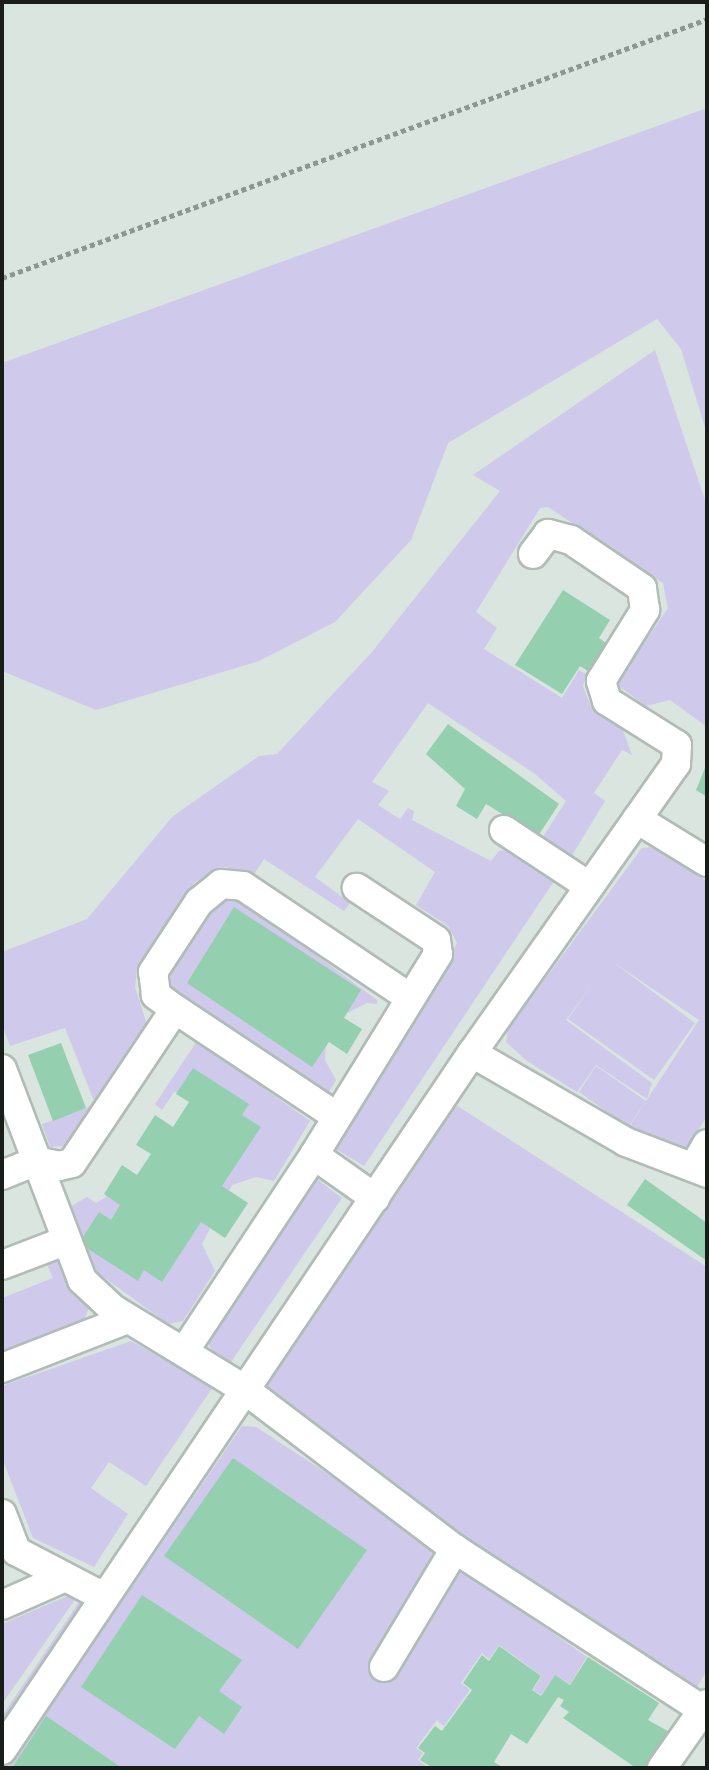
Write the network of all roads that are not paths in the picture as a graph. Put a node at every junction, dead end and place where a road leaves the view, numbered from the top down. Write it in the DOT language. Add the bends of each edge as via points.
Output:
graph roads {
  1 [pos="533,554"];
  2 [pos="637,819"];
  3 [pos="504,830"];
  4 [pos="707,862"];
  5 [pos="589,886"];
  6 [pos="357,888"];
  7 [pos="410,998"];
  8 [pos="175,1009"];
  9 [pos="472,1053"];
  10 [pos="2,1069"];
  11 [pos="336,1116"];
  12 [pos="314,1155"];
  13 [pos="36,1161"];
  14 [pos="703,1161"];
  15 [pos="2,1175"];
  16 [pos="375,1198"];
  17 [pos="65,1241"];
  18 [pos="2,1265"];
  19 [pos="128,1319"];
  20 [pos="185,1350"];
  21 [pos="2,1368"];
  22 [pos="244,1389"];
  23 [pos="2,1514"];
  24 [pos="455,1549"];
  25 [pos="63,1578"];
  26 [pos="104,1597"];
  27 [pos="2,1605"];
  28 [pos="384,1667"];
  29 [pos="705,1707"];
  30 [pos="2,1750"];
  31 [pos="662,1768"];
  1 -- 2 [label="lane" via="548,534 571,540 642,588 645,610 601,681 607,701 677,745 676,764"];
  2 -- 4 [label="lane"];
  2 -- 5 [label="lane"];
  3 -- 5 [label="lane"];
  5 -- 9 [label="lane"];
  6 -- 7 [label="lane" via="436,940 438,954"];
  7 -- 8 [label="lane" via="243,886 221,884 199,902 153,972 156,995"];
  7 -- 11 [label="lane"];
  8 -- 11 [label="lane"];
  8 -- 13 [label="lane" via="72,1163 59,1167"];
  9 -- 14 [label="lane" via="626,1142"];
  9 -- 16 [label="lane"];
  10 -- 13 [label="lane"];
  11 -- 12 [label="lane"];
  12 -- 16 [label="lane"];
  12 -- 20 [label="lane"];
  13 -- 15 [label="lane"];
  13 -- 17 [label="lane"];
  16 -- 22 [label="lane"];
  17 -- 18 [label="lane"];
  17 -- 19 [label="lane" via="82,1280"];
  19 -- 20 [label="lane"];
  19 -- 21 [label="lane"];
  20 -- 22 [label="lane"];
  22 -- 24 [label="lane"];
  22 -- 26 [label="lane"];
  23 -- 25 [label="lane" via="16,1551"];
  24 -- 28 [label="lane"];
  24 -- 29 [label="lane"];
  25 -- 26 [label="lane"];
  25 -- 27 [label="lane"];
  26 -- 30 [label="lane"];
  29 -- 31 [label="lane"];
}
